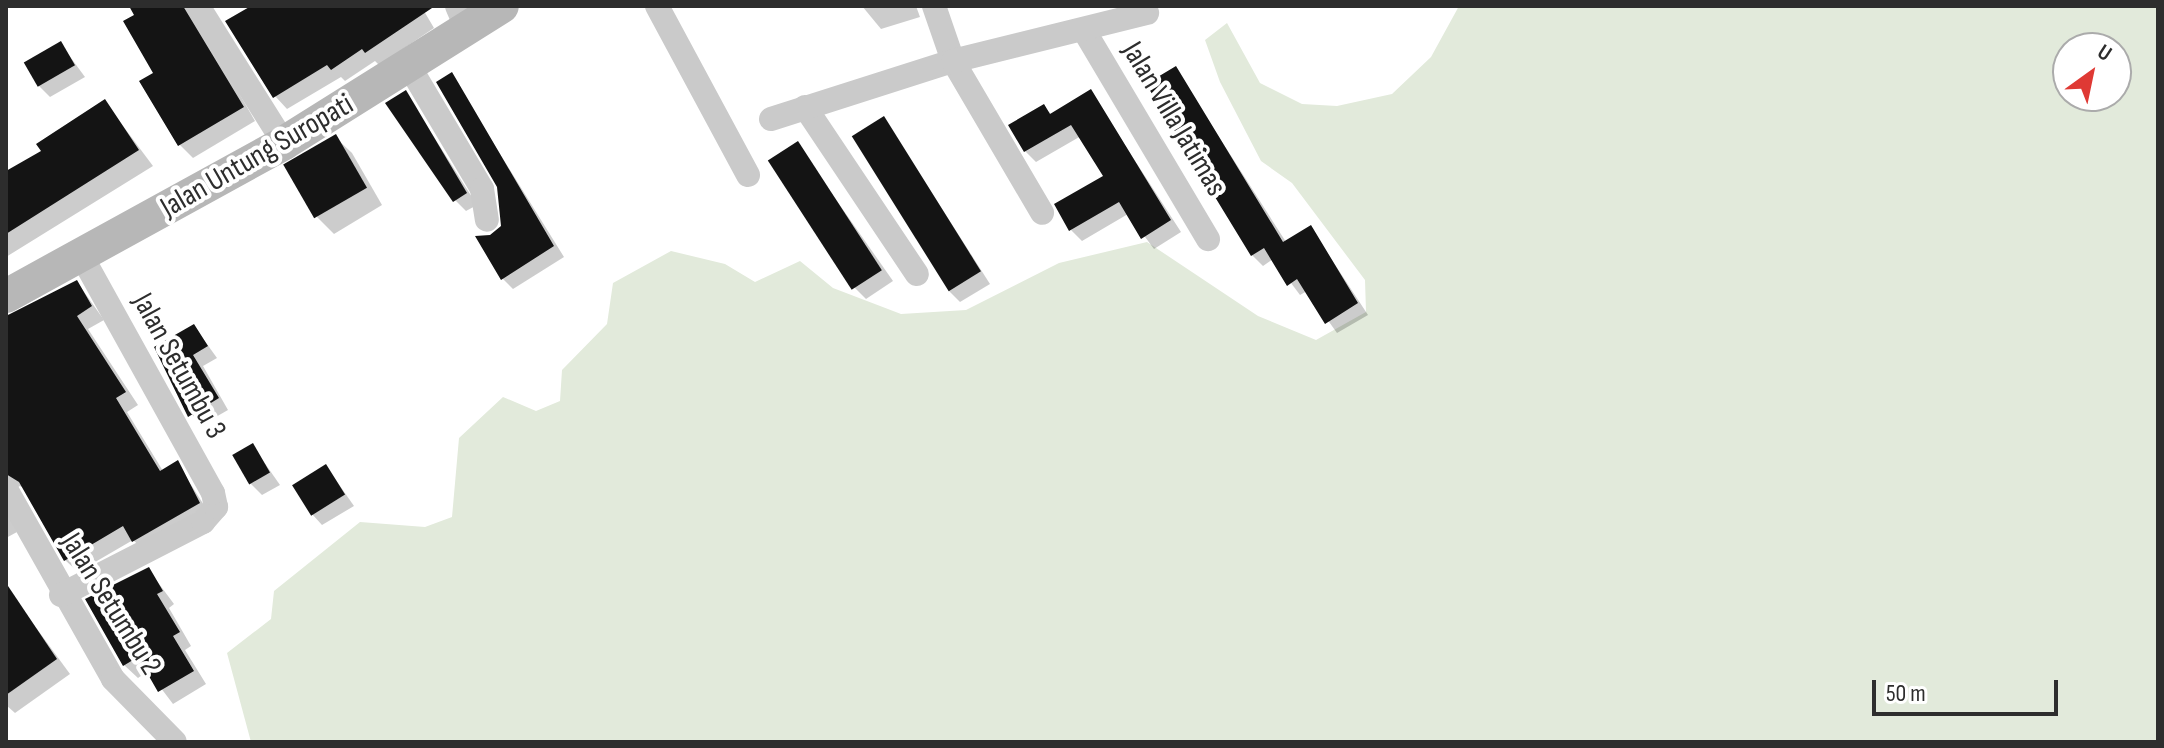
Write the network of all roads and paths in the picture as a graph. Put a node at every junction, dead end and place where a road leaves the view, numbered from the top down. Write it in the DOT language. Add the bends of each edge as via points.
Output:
graph roads {
  1 [pos="198,6"];
  2 [pos="502,6"];
  3 [pos="657,6"];
  4 [pos="934,6"];
  5 [pos="1147,13"];
  6 [pos="462,18"];
  7 [pos="1085,32"];
  8 [pos="953,61"];
  9 [pos="409,66"];
  10 [pos="805,107"];
  11 [pos="771,119"];
  12 [pos="284,143"];
  13 [pos="748,175"];
  14 [pos="1042,213"];
  15 [pos="487,220"];
  16 [pos="1208,239"];
  17 [pos="82,257"];
  18 [pos="917,274"];
  19 [pos="6,296"];
  20 [pos="6,489"];
  21 [pos="61,595"];
  22 [pos="175,742"];
  1 -- 12 [label="street"];
  2 -- 6 [label="main road, Jalan Untung Suropati"];
  3 -- 13 [label="street"];
  4 -- 8 [label="street"];
  5 -- 7 [label="street, Jalan Villa Jatimas"];
  6 -- 9 [label="main road, Jalan Untung Suropati"];
  7 -- 8 [label="street, Jalan Villa Jatimas"];
  7 -- 16 [label="street, Jalan Villa Jatimas"];
  8 -- 10 [label="street, Jalan Villa Jatimas"];
  8 -- 14 [label="street"];
  9 -- 12 [label="main road, Jalan Untung Suropati"];
  9 -- 15 [label="street" via="482,189"];
  10 -- 11 [label="street, Jalan Villa Jatimas"];
  10 -- 18 [label="street"];
  12 -- 17 [label="main road, Jalan Untung Suropati"];
  17 -- 19 [label="main road, Jalan Untung Suropati"];
  17 -- 21 [label="street, Jalan Setumbu 3" via="216,507 203,522"];
  20 -- 21 [label="street, Jalan Setumbu 2"];
  21 -- 22 [label="street, Jalan Setumbu 2" via="113,679"];
}
